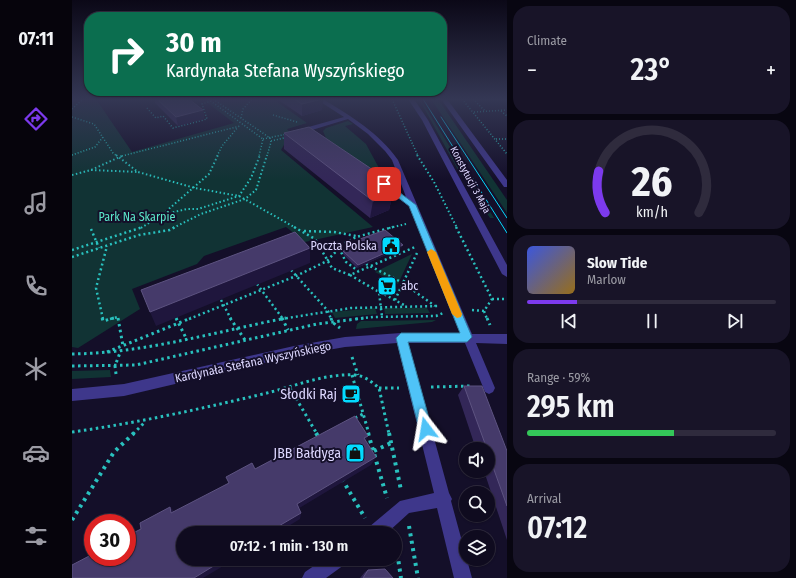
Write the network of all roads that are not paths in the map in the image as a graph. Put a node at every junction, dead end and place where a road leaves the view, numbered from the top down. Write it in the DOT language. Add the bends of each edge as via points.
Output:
graph roads {
  1 [pos="321,126"];
  2 [pos="361,126"];
  3 [pos="428,126"];
  4 [pos="464,126"];
  5 [pos="322,140"];
  6 [pos="372,175"];
  7 [pos="507,184"];
  8 [pos="412,205"];
  9 [pos="507,274"];
  10 [pos="467,337"];
  11 [pos="401,338"];
  12 [pos="502,339"];
  13 [pos="488,387"];
  14 [pos="72,395"];
  15 [pos="444,499"];
  16 [pos="378,526"];
  17 [pos="328,566"];
  18 [pos="312,578"];
  19 [pos="463,578"];
  1 -- 5 [label="street" via="311,129"];
  2 -- 8 [label="street" via="380,140 390,152 398,166"];
  3 -- 9 [label="street, Konstytucji 3 Maja"];
  4 -- 7 [label="street, Konstytucji 3 Maja"];
  6 -- 8 [label="street"];
  8 -- 10 [label="street"];
  10 -- 11 [label="street, Kardynała Stefana Wyszyńskiego"];
  10 -- 12 [label="street, Kardynała Stefana Wyszyńskiego"];
  10 -- 13 [label="street"];
  11 -- 14 [label="street, Kardynała Stefana Wyszyńskiego" via="345,342 294,350 116,391"];
  11 -- 15 [label="street"];
  15 -- 16 [label="street" via="405,506"];
  15 -- 19 [label="street"];
  17 -- 18 [label="street"];
}
